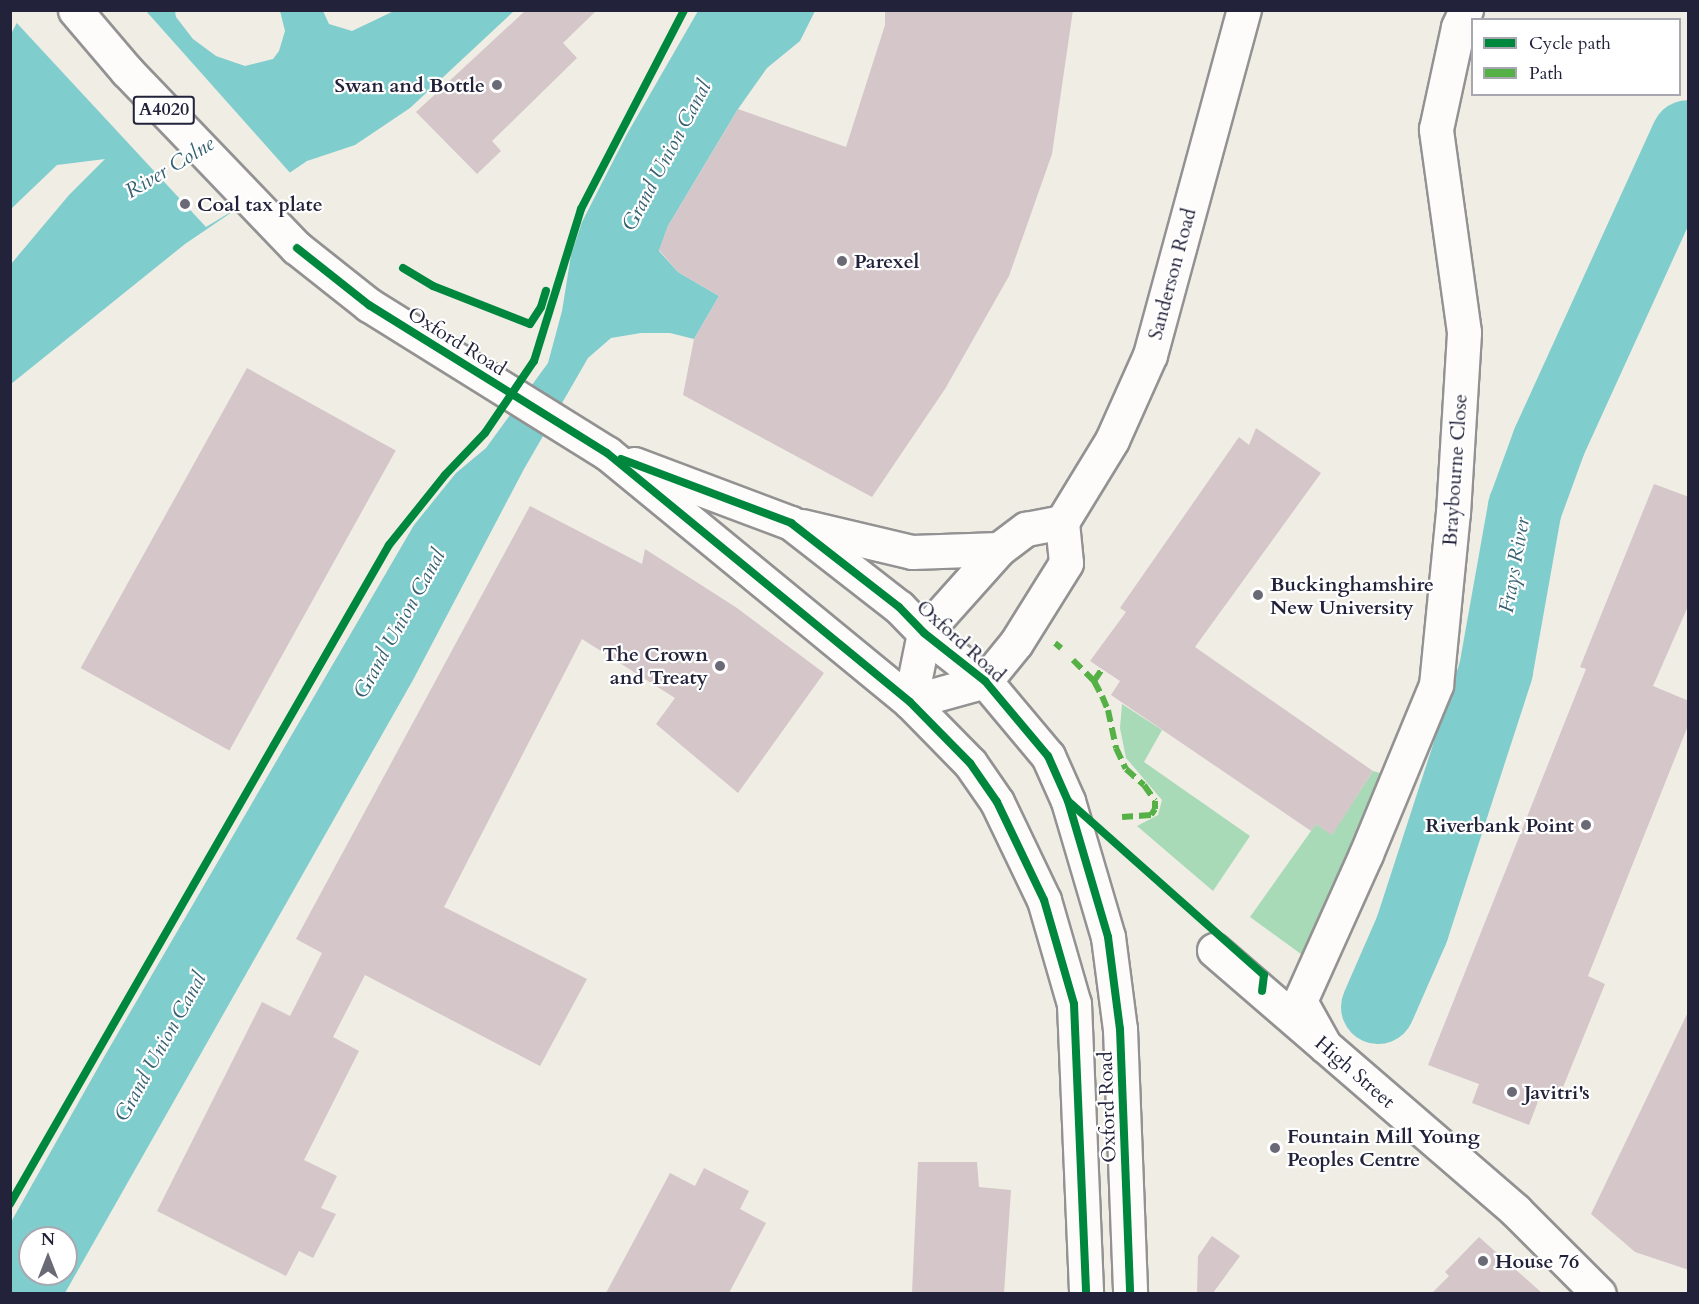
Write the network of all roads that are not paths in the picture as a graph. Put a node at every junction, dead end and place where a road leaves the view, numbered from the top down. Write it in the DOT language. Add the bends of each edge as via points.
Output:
graph roads {
  1 [pos="75,10"];
  2 [pos="1244,10"];
  3 [pos="1467,10"];
  4 [pos="607,453"];
  5 [pos="1062,522"];
  6 [pos="791,523"];
  7 [pos="999,549"];
  8 [pos="924,633"];
  9 [pos="985,681"];
  10 [pos="910,702"];
  11 [pos="1215,950"];
  12 [pos="1325,1046"];
  13 [pos="1086,1293"];
  14 [pos="1130,1293"];
  15 [pos="1599,1293"];
  1 -- 4 [label="main road, Oxford Road / A4020" via="127,71 297,248 349,290 425,341"];
  2 -- 5 [label="main road, Sanderson Road" via="1150,355 1112,440"];
  3 -- 12 [label="main road, Braybourne Close" via="1458,27 1436,129 1464,332 1453,513 1436,685 1300,1000"];
  4 -- 6 [label="main road, Oxford Road / A4020"];
  4 -- 10 [label="main road, Oxford Road / A4020"];
  5 -- 7 [label="main road" via="1026,529"];
  5 -- 9 [label="main road" via="1066,563 1016,643"];
  6 -- 7 [label="main road" via="912,552"];
  6 -- 8 [label="main road, Oxford Road / A4020" via="899,607"];
  7 -- 8 [label="main road"];
  8 -- 9 [label="main road, Oxford Road / A4020"];
  8 -- 10 [label="main road"];
  9 -- 10 [label="main road"];
  9 -- 14 [label="main road, Oxford Road / A4020" via="1048,756 1068,801 1108,938 1120,1029"];
  10 -- 13 [label="main road, Oxford Road / A4020" via="952,744 997,802 1044,900 1074,1004"];
  11 -- 12 [label="main road, High Street"];
  12 -- 15 [label="main road, High Street" via="1516,1211"];
}
